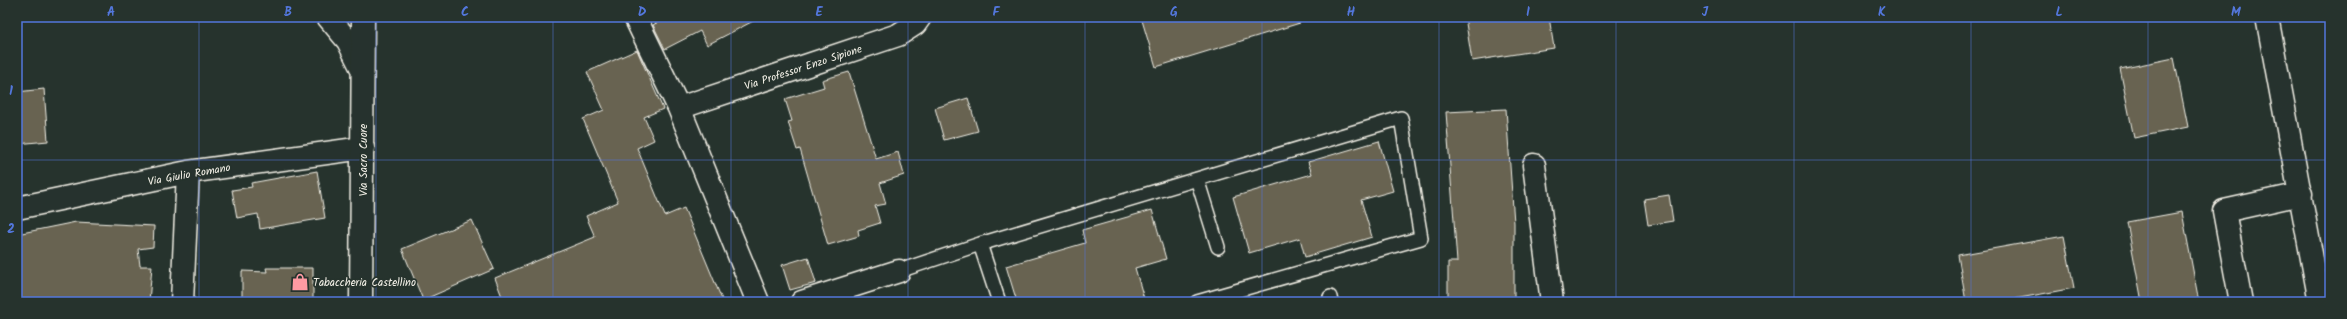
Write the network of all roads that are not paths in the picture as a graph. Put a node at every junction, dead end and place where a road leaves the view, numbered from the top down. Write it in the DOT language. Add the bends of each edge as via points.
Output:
graph roads {
  1 [pos="328,17"];
  2 [pos="363,17"];
  3 [pos="635,17"];
  4 [pos="920,17"];
  5 [pos="2267,17"];
  6 [pos="362,69"];
  7 [pos="679,108"];
  8 [pos="363,148"];
  9 [pos="1534,165"];
  10 [pos="188,172"];
  11 [pos="1197,179"];
  12 [pos="2301,194"];
  13 [pos="17,208"];
  14 [pos="980,244"];
  15 [pos="1218,247"];
  16 [pos="899,271"];
  17 [pos="182,302"];
  18 [pos="361,302"];
  19 [pos="758,302"];
  20 [pos="802,302"];
  21 [pos="999,302"];
  22 [pos="1197,302"];
  23 [pos="1552,302"];
  24 [pos="2240,302"];
  25 [pos="2320,302"];
  1 -- 6 [label="street" via="348,42"];
  2 -- 6 [label="street, Via Sacro Cuore"];
  3 -- 7 [label="street"];
  4 -- 7 [label="street, Via Professor Enzo Sipione" via="915,24 898,36"];
  5 -- 12 [label="street"];
  6 -- 8 [label="street, Via Sacro Cuore"];
  7 -- 19 [label="street"];
  8 -- 10 [label="street, Via Giulio Romano"];
  8 -- 18 [label="street, Via Sacro Cuore"];
  9 -- 23 [label="street"];
  10 -- 13 [label="street, Via Giulio Romano"];
  10 -- 17 [label="street"];
  11 -- 14 [label="lane"];
  11 -- 15 [label="lane"];
  11 -- 22 [label="lane" via="1401,118 1421,238"];
  12 -- 24 [label="street" via="2224,211"];
  12 -- 25 [label="street"];
  14 -- 16 [label="lane"];
  14 -- 21 [label="lane"];
  16 -- 20 [label="street"];
}
